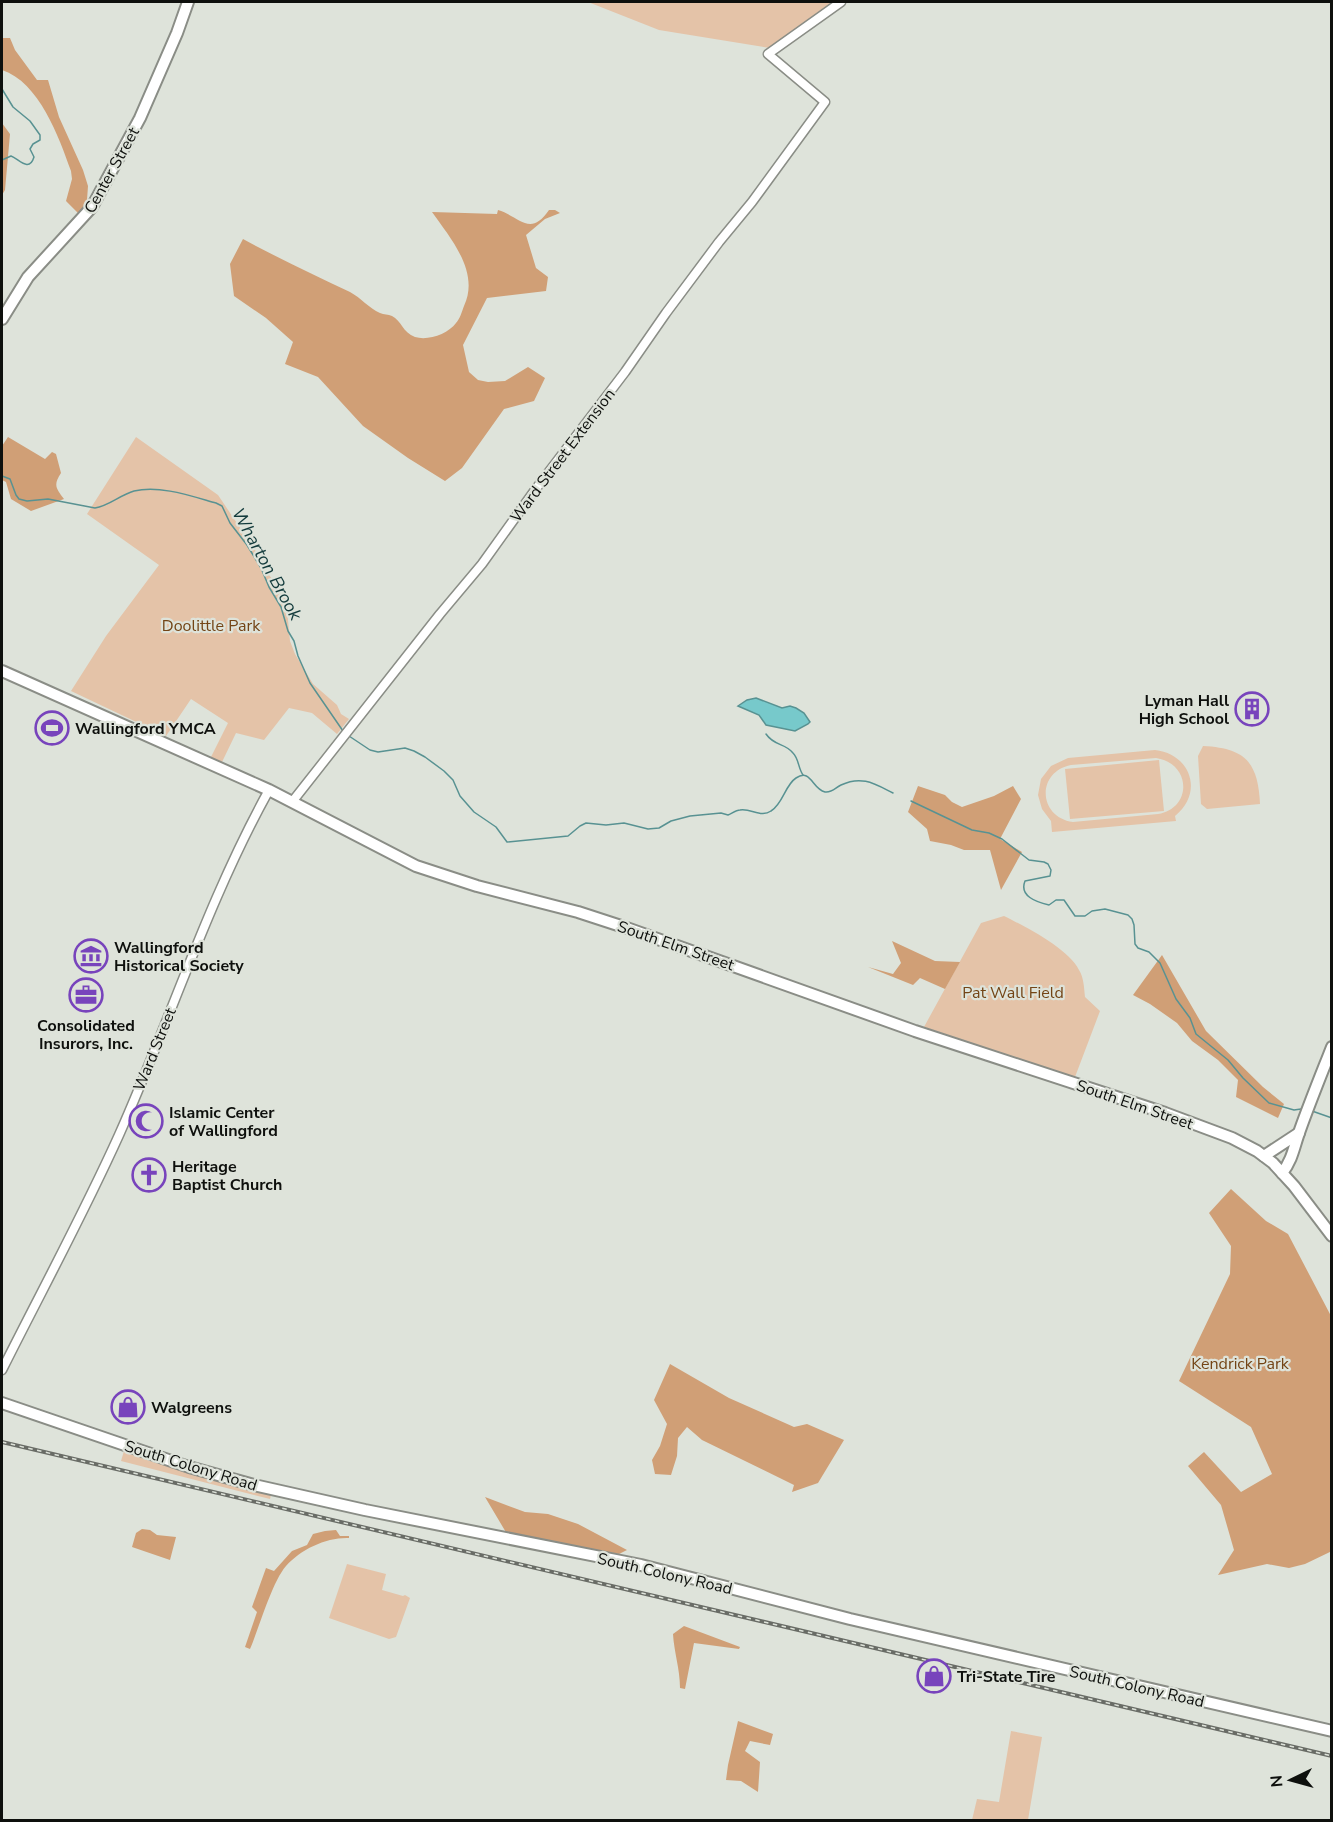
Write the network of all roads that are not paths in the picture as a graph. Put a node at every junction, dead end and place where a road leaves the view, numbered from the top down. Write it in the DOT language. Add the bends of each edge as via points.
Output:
graph roads {
  1 [pos="188,2"];
  2 [pos="841,2"];
  3 [pos="2,319"];
  4 [pos="2,671"];
  5 [pos="269,790"];
  6 [pos="292,802"];
  7 [pos="1332,1047"];
  8 [pos="1299,1133"];
  9 [pos="1264,1156"];
  10 [pos="1282,1173"];
  11 [pos="1332,1236"];
  12 [pos="2,1370"];
  13 [pos="2,1403"];
  14 [pos="1332,1731"];
  1 -- 3 [label="main road, Center Street" via="140,118 92,207 28,277"];
  2 -- 6 [label="street, Ward Street Extension" via="768,54 825,102 482,564"];
  4 -- 5 [label="main road, South Elm Street"];
  5 -- 6 [label="main road, South Elm Street"];
  5 -- 12 [label="street, Ward Street" via="214,901 119,1135"];
  6 -- 9 [label="main road, South Elm Street" via="431,872 624,927 915,1031 1165,1113 1232,1138"];
  7 -- 8 [label="main road"];
  8 -- 9 [label="main road"];
  8 -- 10 [label="main road" via="1290,1162"];
  9 -- 10 [label="main road, South Elm Street"];
  10 -- 11 [label="main road, South Elm Street"];
  13 -- 14 [label="main road, South Colony Road" via="189,1467 286,1493 641,1565 850,1619"];
}
